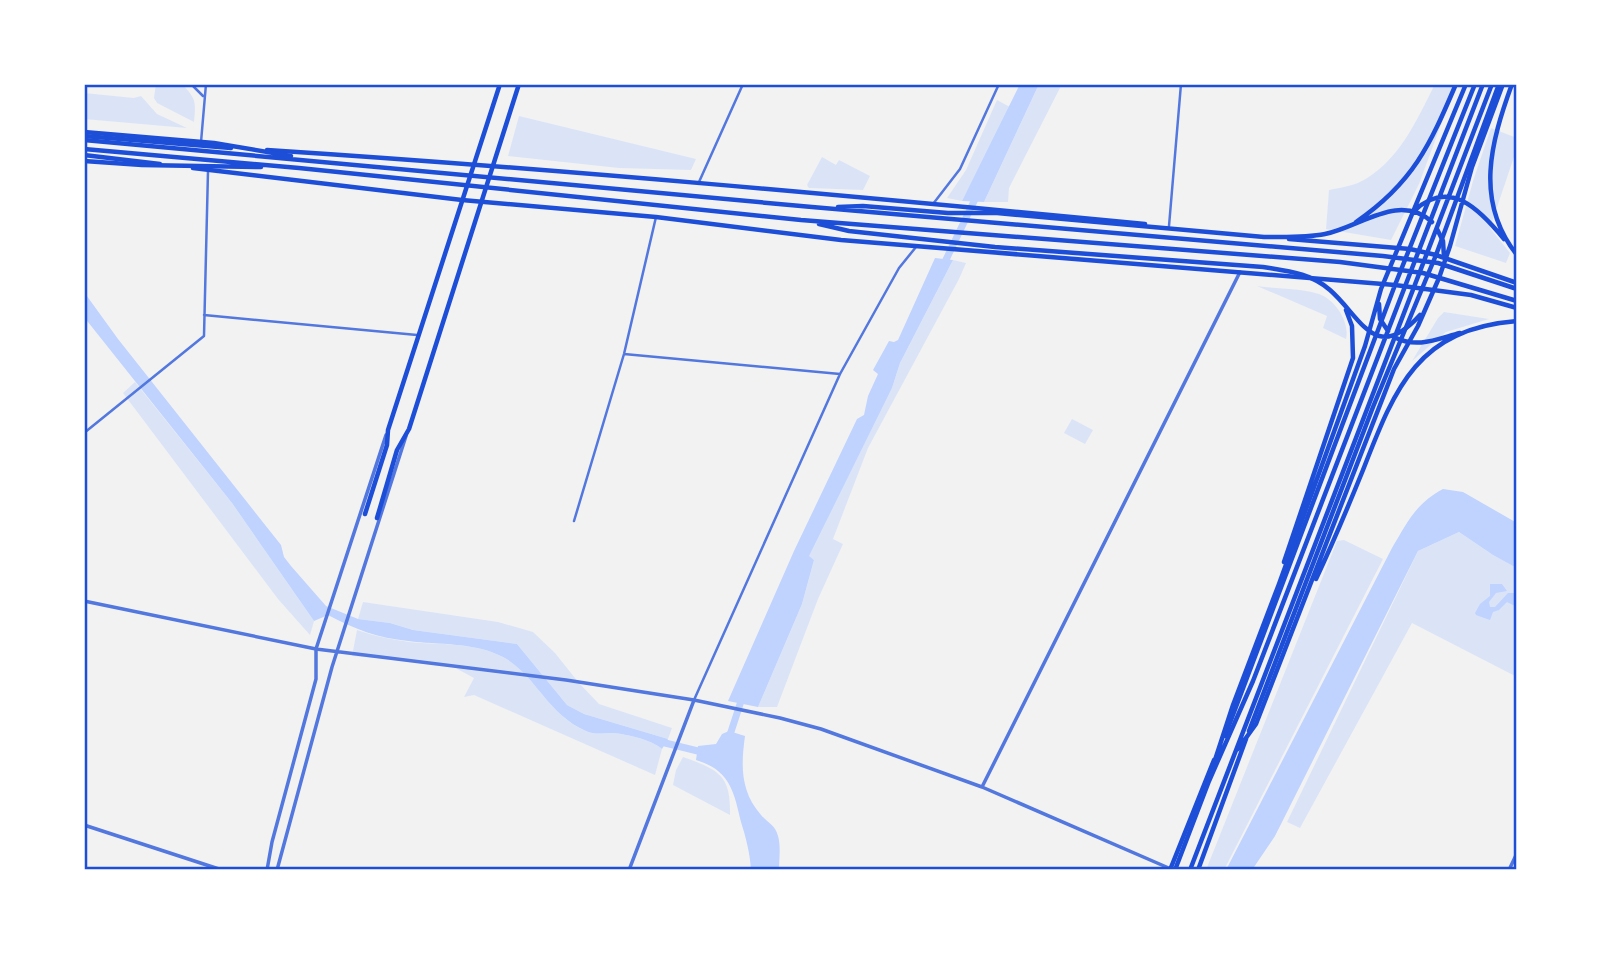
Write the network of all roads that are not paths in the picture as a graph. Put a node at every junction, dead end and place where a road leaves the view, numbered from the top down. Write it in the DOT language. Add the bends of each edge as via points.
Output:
graph roads {
  1 [pos="191,84"];
  2 [pos="206,84"];
  3 [pos="500,84"];
  4 [pos="519,84"];
  5 [pos="743,84"];
  6 [pos="999,84"];
  7 [pos="1181,84"];
  8 [pos="1456,84"];
  9 [pos="1466,84"];
  10 [pos="1475,84"];
  11 [pos="1483,84"];
  12 [pos="1492,84"];
  13 [pos="1501,84"];
  14 [pos="1512,84"];
  15 [pos="203,96"];
  16 [pos="84,136"];
  17 [pos="201,146"];
  18 [pos="84,149"];
  19 [pos="84,155"];
  20 [pos="84,161"];
  21 [pos="473,163"];
  22 [pos="493,165"];
  23 [pos="299,168"];
  24 [pos="208,169"];
  25 [pos="699,182"];
  26 [pos="462,200"];
  27 [pos="480,202"];
  28 [pos="933,204"];
  29 [pos="812,207"];
  30 [pos="1410,215"];
  31 [pos="656,217"];
  32 [pos="801,220"];
  33 [pos="1169,226"];
  34 [pos="1349,227"];
  35 [pos="1509,245"];
  36 [pos="916,247"];
  37 [pos="1410,249"];
  38 [pos="1436,255"];
  39 [pos="1517,255"];
  40 [pos="1444,262"];
  41 [pos="1241,271"];
  42 [pos="1517,283"];
  43 [pos="1395,285"];
  44 [pos="1421,288"];
  45 [pos="1381,289"];
  46 [pos="1517,289"];
  47 [pos="1517,300"];
  48 [pos="1342,303"];
  49 [pos="1517,308"];
  50 [pos="1425,310"];
  51 [pos="204,315"];
  52 [pos="1517,321"];
  53 [pos="1472,330"];
  54 [pos="419,335"];
  55 [pos="624,355"];
  56 [pos="840,374"];
  57 [pos="408,429"];
  58 [pos="388,430"];
  59 [pos="84,433"];
  60 [pos="365,514"];
  61 [pos="377,518"];
  62 [pos="574,521"];
  63 [pos="1279,584"];
  64 [pos="84,601"];
  65 [pos="1301,608"];
  66 [pos="316,649"];
  67 [pos="337,651"];
  68 [pos="694,701"];
  69 [pos="1233,755"];
  70 [pos="1209,781"];
  71 [pos="982,787"];
  72 [pos="84,825"];
  73 [pos="1517,853"];
  74 [pos="222,870"];
  75 [pos="267,870"];
  76 [pos="277,870"];
  77 [pos="629,870"];
  78 [pos="1172,870"];
  79 [pos="1190,870"];
  80 [pos="1198,870"];
  81 [pos="1509,870"];
  1 -- 15 [label="street"];
  2 -- 15 [label="street"];
  3 -- 21 [label="main road"];
  4 -- 22 [label="main road"];
  5 -- 25 [label="street"];
  6 -- 28 [label="street" via="960,169"];
  7 -- 33 [label="street"];
  8 -- 34 [label="main road" via="1419,162 1386,198"];
  9 -- 30 [label="main road"];
  10 -- 37 [label="main road"];
  11 -- 70 [label="main road" via="1253,681"];
  12 -- 69 [label="main road"];
  13 -- 38 [label="main road"];
  13 -- 40 [label="main road"];
  14 -- 35 [label="main road" via="1496,128 1489,178 1497,219"];
  15 -- 17 [label="street"];
  16 -- 17 [label="main road"];
  16 -- 29 [label="main road" via="214,143 330,162"];
  17 -- 21 [label="main road"];
  18 -- 23 [label="main road"];
  19 -- 24 [label="main road"];
  20 -- 23 [label="main road"];
  21 -- 22 [label="main road"];
  21 -- 26 [label="main road"];
  22 -- 25 [label="main road"];
  22 -- 27 [label="main road"];
  23 -- 32 [label="main road"];
  24 -- 26 [label="main road"];
  24 -- 51 [label="street"];
  25 -- 28 [label="main road"];
  26 -- 27 [label="main road"];
  26 -- 54 [label="main road"];
  27 -- 31 [label="main road"];
  27 -- 57 [label="main road"];
  28 -- 33 [label="main road"];
  29 -- 34 [label="main road" via="997,213 1264,237 1302,237"];
  29 -- 46 [label="main road" via="1383,256 1437,263"];
  30 -- 35 [label="main road" via="1432,200 1464,201 1489,220"];
  30 -- 45 [label="main road"];
  31 -- 36 [label="main road"];
  31 -- 55 [label="street"];
  32 -- 47 [label="main road" via="1340,261 1423,273"];
  32 -- 48 [label="main road" via="849,231 995,247 1263,267 1310,277"];
  33 -- 37 [label="main road"];
  34 -- 40 [label="main road" via="1386,211 1418,212 1440,234"];
  35 -- 39 [label="main road"];
  36 -- 41 [label="main road"];
  36 -- 56 [label="street" via="899,268"];
  37 -- 38 [label="main road"];
  37 -- 43 [label="main road"];
  38 -- 42 [label="main road"];
  38 -- 44 [label="main road"];
  40 -- 50 [label="main road"];
  41 -- 43 [label="main road"];
  41 -- 71 [label="street"];
  43 -- 44 [label="main road"];
  43 -- 78 [label="main road"];
  44 -- 49 [label="main road"];
  44 -- 80 [label="main road"];
  45 -- 53 [label="main road" via="1380,319 1396,338 1427,342"];
  45 -- 63 [label="main road" via="1365,346"];
  48 -- 50 [label="main road" via="1362,326 1381,336 1401,333"];
  48 -- 63 [label="main road" via="1352,326 1353,358 1288,545"];
  50 -- 65 [label="main road" via="1394,369"];
  51 -- 54 [label="street"];
  51 -- 59 [label="street" via="204,336"];
  52 -- 53 [label="main road"];
  53 -- 65 [label="main road" via="1437,347 1398,388"];
  54 -- 58 [label="main road"];
  55 -- 56 [label="street"];
  55 -- 62 [label="street"];
  56 -- 68 [label="street"];
  57 -- 61 [label="main road"];
  57 -- 67 [label="street"];
  58 -- 60 [label="main road"];
  58 -- 66 [label="street"];
  63 -- 70 [label="main road"];
  64 -- 66 [label="street"];
  65 -- 69 [label="main road" via="1256,724"];
  66 -- 67 [label="street"];
  66 -- 75 [label="street" via="316,679"];
  67 -- 68 [label="street"];
  67 -- 76 [label="street"];
  68 -- 71 [label="street" via="821,729"];
  68 -- 77 [label="street"];
  69 -- 79 [label="main road"];
  70 -- 78 [label="main road"];
  71 -- 78 [label="street"];
  72 -- 74 [label="street"];
  73 -- 81 [label="street"];
}
